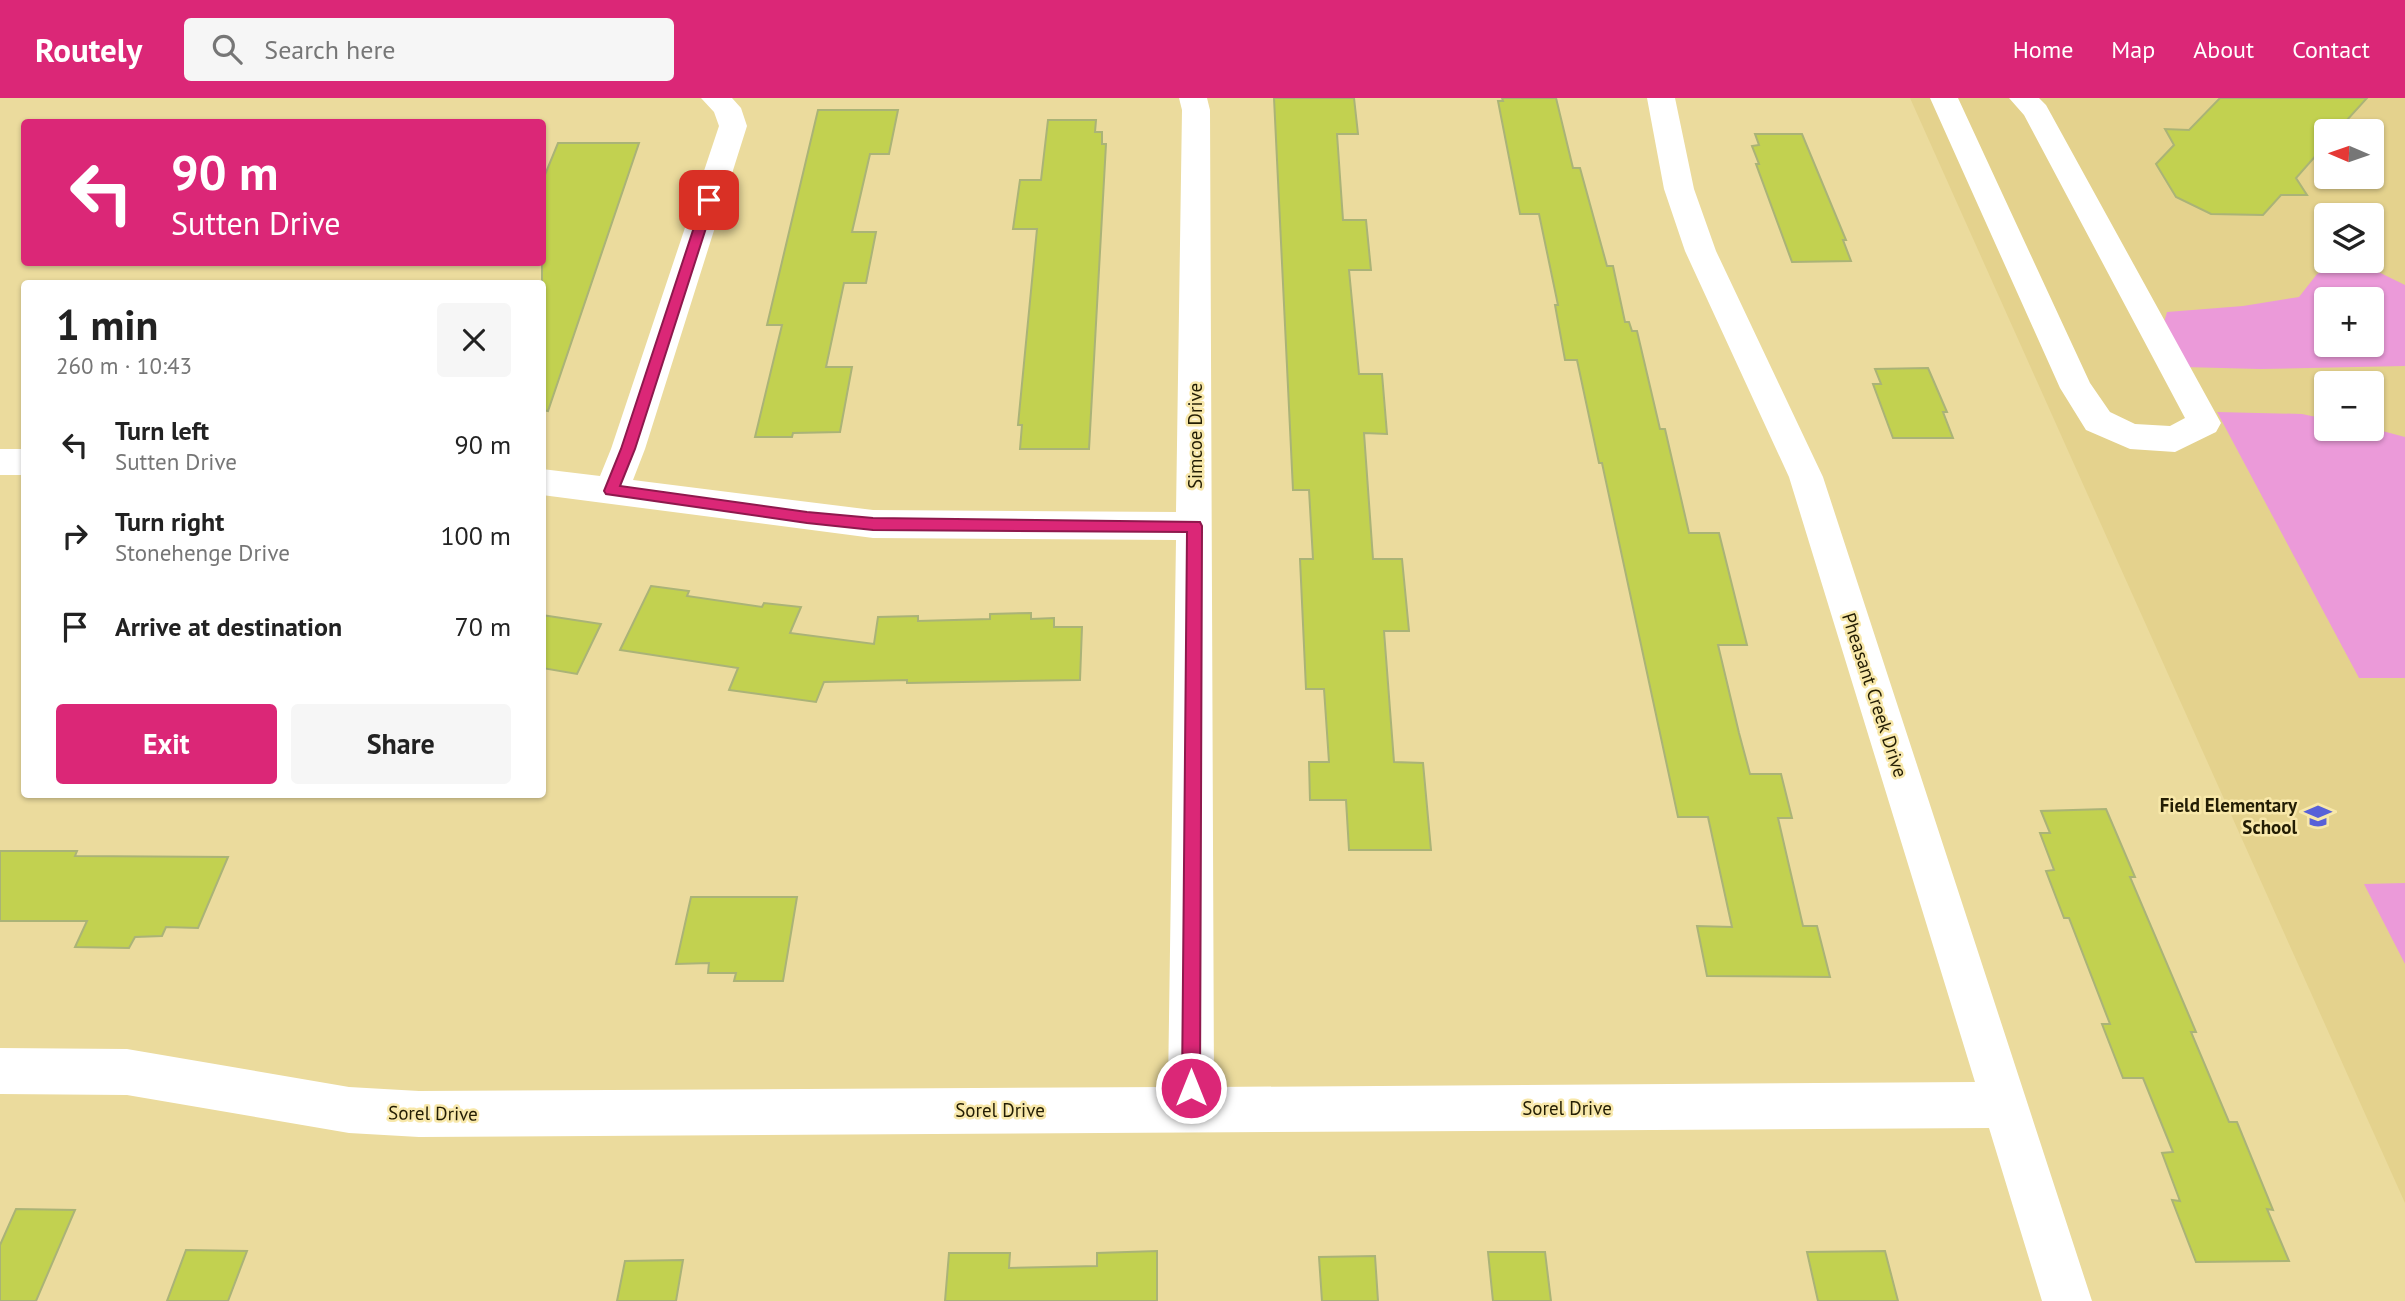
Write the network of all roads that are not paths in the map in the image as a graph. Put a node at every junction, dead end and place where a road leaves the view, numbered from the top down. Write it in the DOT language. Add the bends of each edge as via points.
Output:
graph roads {
  1 [pos="1193,98"];
  2 [pos="1661,98"];
  3 [pos="1944,98"];
  4 [pos="2023,98"];
  5 [pos="729,105"];
  6 [pos="0,462"];
  7 [pos="21,462"];
  8 [pos="546,483"];
  9 [pos="611,491"];
  10 [pos="1195,526"];
  11 [pos="0,1071"];
  12 [pos="2004,1105"];
  13 [pos="1191,1110"];
  14 [pos="2067,1301"];
  1 -- 10 [label="street, Simcoe Drive"];
  2 -- 12 [label="street, Pheasant Creek Drive" via="1686,215 1703,260 1806,477"];
  3 -- 4 [label="street" via="2076,388 2098,421 2130,436 2175,439 2204,423 2036,111"];
  5 -- 9 [label="street" via="733,126"];
  6 -- 7 [label="street"];
  8 -- 9 [label="street"];
  9 -- 10 [label="street" via="873,524"];
  10 -- 13 [label="street, Simcoe Drive"];
  11 -- 13 [label="street, Sorel Drive" via="127,1072 349,1110 419,1114"];
  12 -- 13 [label="street, Sorel Drive"];
  12 -- 14 [label="street, Pheasant Creek Drive"];
}
